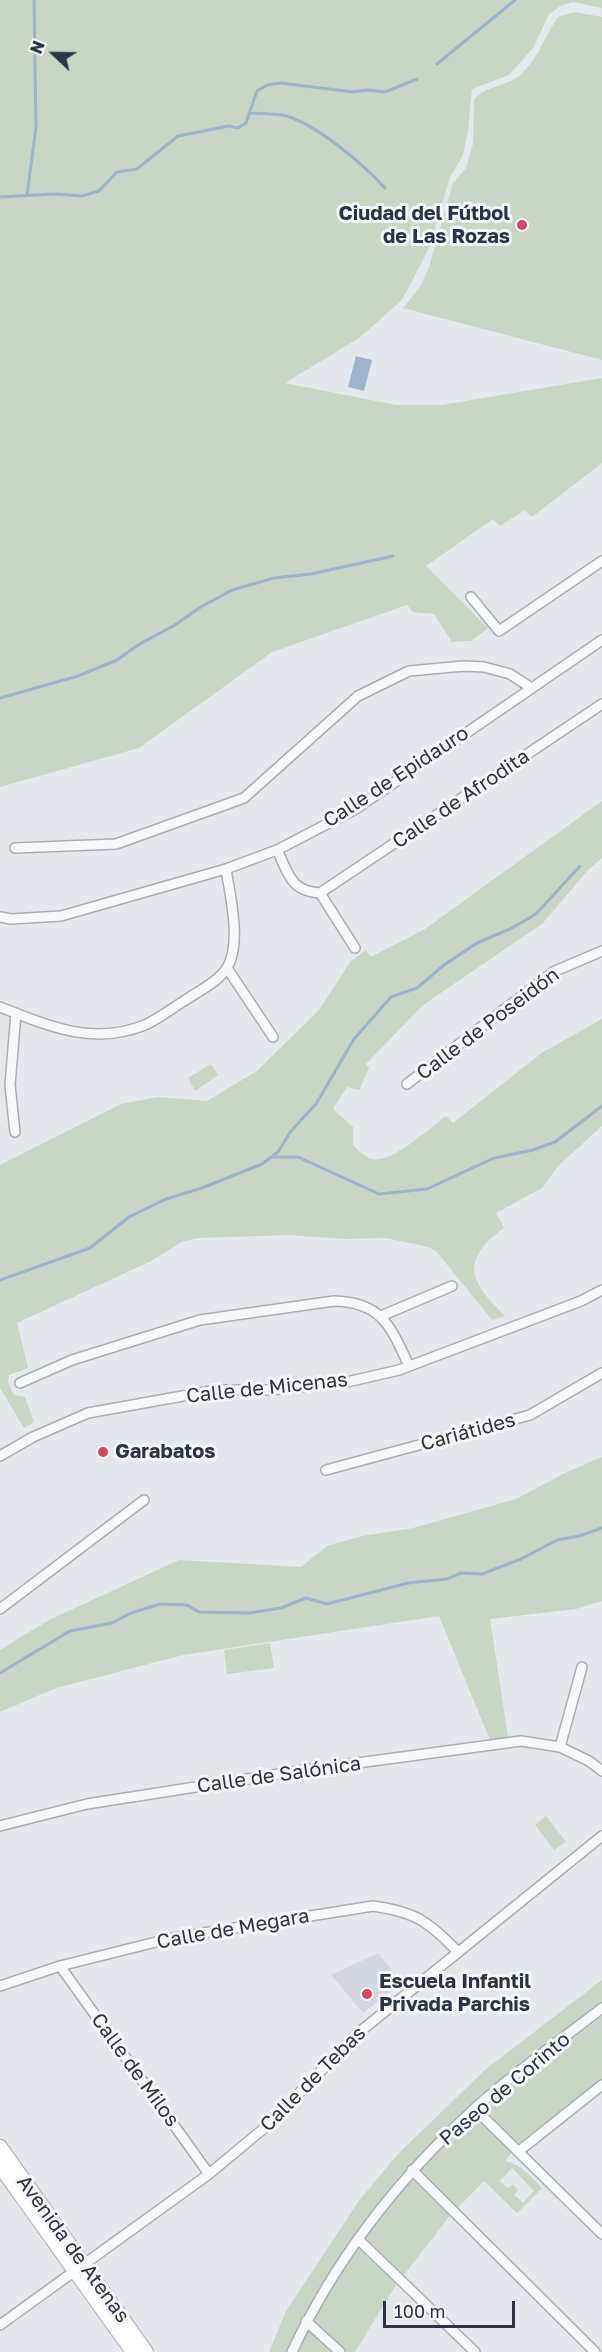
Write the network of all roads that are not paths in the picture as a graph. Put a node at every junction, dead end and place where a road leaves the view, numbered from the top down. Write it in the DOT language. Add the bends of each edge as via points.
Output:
graph roads {
  1 [pos="602,561"];
  2 [pos="471,597"];
  3 [pos="602,640"];
  4 [pos="530,687"];
  5 [pos="602,704"];
  6 [pos="15,848"];
  7 [pos="278,850"];
  8 [pos="226,869"];
  9 [pos="320,893"];
  10 [pos="0,917"];
  11 [pos="355,948"];
  12 [pos="602,951"];
  13 [pos="227,968"];
  14 [pos="0,1006"];
  15 [pos="16,1013"];
  16 [pos="273,1037"];
  17 [pos="407,1084"];
  18 [pos="15,1132"];
  19 [pos="452,1286"];
  20 [pos="602,1290"];
  21 [pos="381,1316"];
  22 [pos="409,1366"];
  23 [pos="602,1373"];
  24 [pos="20,1383"];
  25 [pos="0,1456"];
  26 [pos="326,1470"];
  27 [pos="144,1500"];
  28 [pos="0,1609"];
  29 [pos="582,1667"];
  30 [pos="560,1748"];
  31 [pos="602,1771"];
  32 [pos="0,1826"];
  33 [pos="602,1836"];
  34 [pos="457,1951"];
  35 [pos="60,1966"];
  36 [pos="0,1986"];
  37 [pos="602,2008"];
  38 [pos="602,2085"];
  39 [pos="475,2109"];
  40 [pos="0,2147"];
  41 [pos="519,2151"];
  42 [pos="0,2166"];
  43 [pos="412,2170"];
  44 [pos="209,2174"];
  45 [pos="602,2234"];
  46 [pos="358,2239"];
  47 [pos="79,2267"];
  48 [pos="306,2321"];
  49 [pos="0,2325"];
  50 [pos="133,2352"];
  51 [pos="146,2352"];
  52 [pos="292,2352"];
  53 [pos="340,2352"];
  54 [pos="475,2352"];
  55 [pos="595,2352"];
  1 -- 2 [label="street" via="499,631"];
  3 -- 4 [label="street, Calle de Epidauro"];
  4 -- 6 [label="street" via="510,674 484,667 409,671 358,696 244,798 116,844"];
  4 -- 7 [label="street, Calle de Epidauro" via="354,810"];
  5 -- 9 [label="street, Calle de Afrodita"];
  7 -- 8 [label="street, Calle de Epidauro"];
  7 -- 9 [label="street" via="294,885 306,892"];
  8 -- 10 [label="street, Calle de Epidauro" via="61,916"];
  8 -- 13 [label="street" via="234,925"];
  9 -- 11 [label="street"];
  12 -- 17 [label="street, Calle de Poseidón" via="553,972"];
  13 -- 15 [label="street" via="147,1024 127,1031 91,1035"];
  13 -- 16 [label="street"];
  14 -- 15 [label="street"];
  15 -- 18 [label="street" via="10,1085"];
  19 -- 21 [label="street"];
  20 -- 22 [label="street, Calle de Micenas"];
  21 -- 22 [label="street" via="393,1331"];
  21 -- 24 [label="street" via="355,1304 334,1301 200,1320 72,1360"];
  22 -- 25 [label="street, Calle de Micenas" via="347,1382 272,1390 216,1390 88,1413"];
  23 -- 26 [label="street, Cariátides" via="530,1415"];
  27 -- 28 [label="street"];
  29 -- 30 [label="street"];
  30 -- 31 [label="street, Calle de Salónica"];
  30 -- 32 [label="street, Calle de Salónica" via="521,1741 298,1771 87,1804"];
  33 -- 34 [label="street, Calle de Tebas"];
  34 -- 35 [label="street, Calle de Megara" via="432,1925 402,1910 373,1906 172,1938"];
  34 -- 44 [label="street, Calle de Tebas" via="357,2034 268,2125"];
  35 -- 36 [label="street, Calle de Megara"];
  35 -- 44 [label="street, Calle de Milos"];
  37 -- 39 [label="street, Paseo de Corinto"];
  38 -- 41 [label="street"];
  39 -- 41 [label="street"];
  39 -- 43 [label="street, Paseo de Corinto"];
  40 -- 47 [label="main road, Avenida de Atenas"];
  41 -- 45 [label="street"];
  42 -- 47 [label="main road, Avenida de Atenas"];
  43 -- 46 [label="street, Paseo de Corinto"];
  43 -- 55 [label="street"];
  44 -- 47 [label="street, Calle de Tebas"];
  46 -- 48 [label="street, Paseo de Corinto"];
  46 -- 54 [label="street"];
  47 -- 49 [label="street, Calle de Tebas"];
  47 -- 50 [label="main road, Avenida de Atenas"];
  47 -- 51 [label="main road, Avenida de Atenas"];
  48 -- 52 [label="street, Paseo de Corinto"];
  48 -- 53 [label="street"];
}
